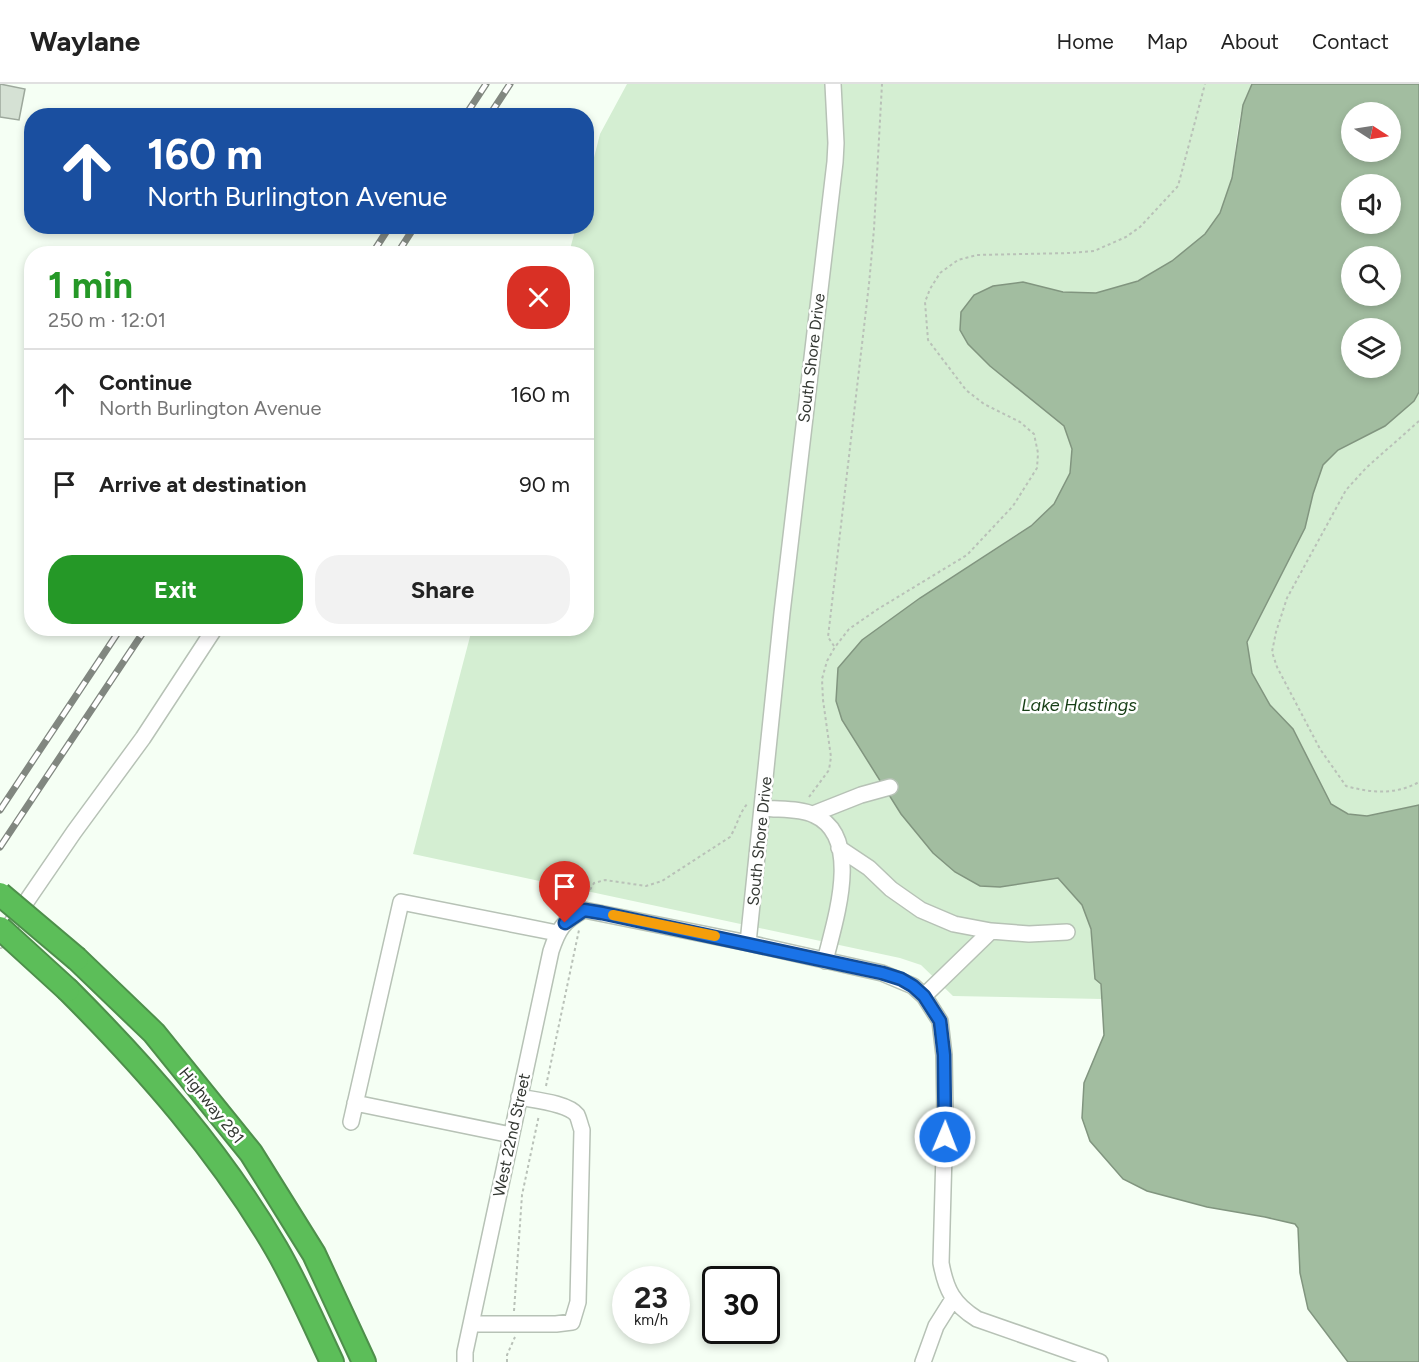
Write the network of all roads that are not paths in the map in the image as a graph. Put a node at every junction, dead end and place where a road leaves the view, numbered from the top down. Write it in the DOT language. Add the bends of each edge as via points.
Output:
graph roads {
  1 [pos="832,84"];
  2 [pos="210,636"];
  3 [pos="890,787"];
  4 [pos="764,804"];
  5 [pos="807,813"];
  6 [pos="839,848"];
  7 [pos="0,894"];
  8 [pos="0,928"];
  9 [pos="991,931"];
  10 [pos="1067,932"];
  11 [pos="0,940"];
  12 [pos="555,940"];
  13 [pos="748,943"];
  14 [pos="825,961"];
  15 [pos="924,996"];
  16 [pos="519,1097"];
  17 [pos="355,1103"];
  18 [pos="351,1122"];
  19 [pos="511,1135"];
  20 [pos="953,1299"];
  21 [pos="471,1324"];
  22 [pos="332,1362"];
  23 [pos="364,1362"];
  24 [pos="465,1362"];
  25 [pos="923,1362"];
  26 [pos="1100,1362"];
  1 -- 4 [label="street, South Shore Drive" via="835,162 782,613"];
  2 -- 11 [label="street"];
  3 -- 5 [label="street"];
  4 -- 5 [label="street"];
  4 -- 13 [label="street, South Shore Drive"];
  5 -- 6 [label="street" via="825,822"];
  6 -- 9 [label="street" via="921,910 954,924"];
  6 -- 14 [label="street" via="842,892"];
  7 -- 23 [label="highway, Highway 281, bridge" via="77,959 154,1033 251,1153 314,1254"];
  8 -- 22 [label="highway, Highway 281, bridge" via="118,1040 217,1159 276,1248"];
  9 -- 10 [label="street"];
  9 -- 15 [label="street"];
  12 -- 13 [label="street" via="565,923 584,910"];
  12 -- 16 [label="street, West 22nd Street"];
  12 -- 17 [label="street" via="401,902"];
  13 -- 14 [label="street"];
  14 -- 15 [label="street" via="901,979"];
  15 -- 20 [label="street" via="940,1021 944,1055 941,1263"];
  16 -- 19 [label="street, West 22nd Street"];
  16 -- 21 [label="street" via="570,1109 582,1130 578,1302 572,1322"];
  17 -- 18 [label="street"];
  17 -- 19 [label="street"];
  19 -- 21 [label="street, West 22nd Street"];
  20 -- 25 [label="street" via="936,1326"];
  20 -- 26 [label="street" via="976,1319"];
  21 -- 24 [label="street, West 22nd Street"];
}
